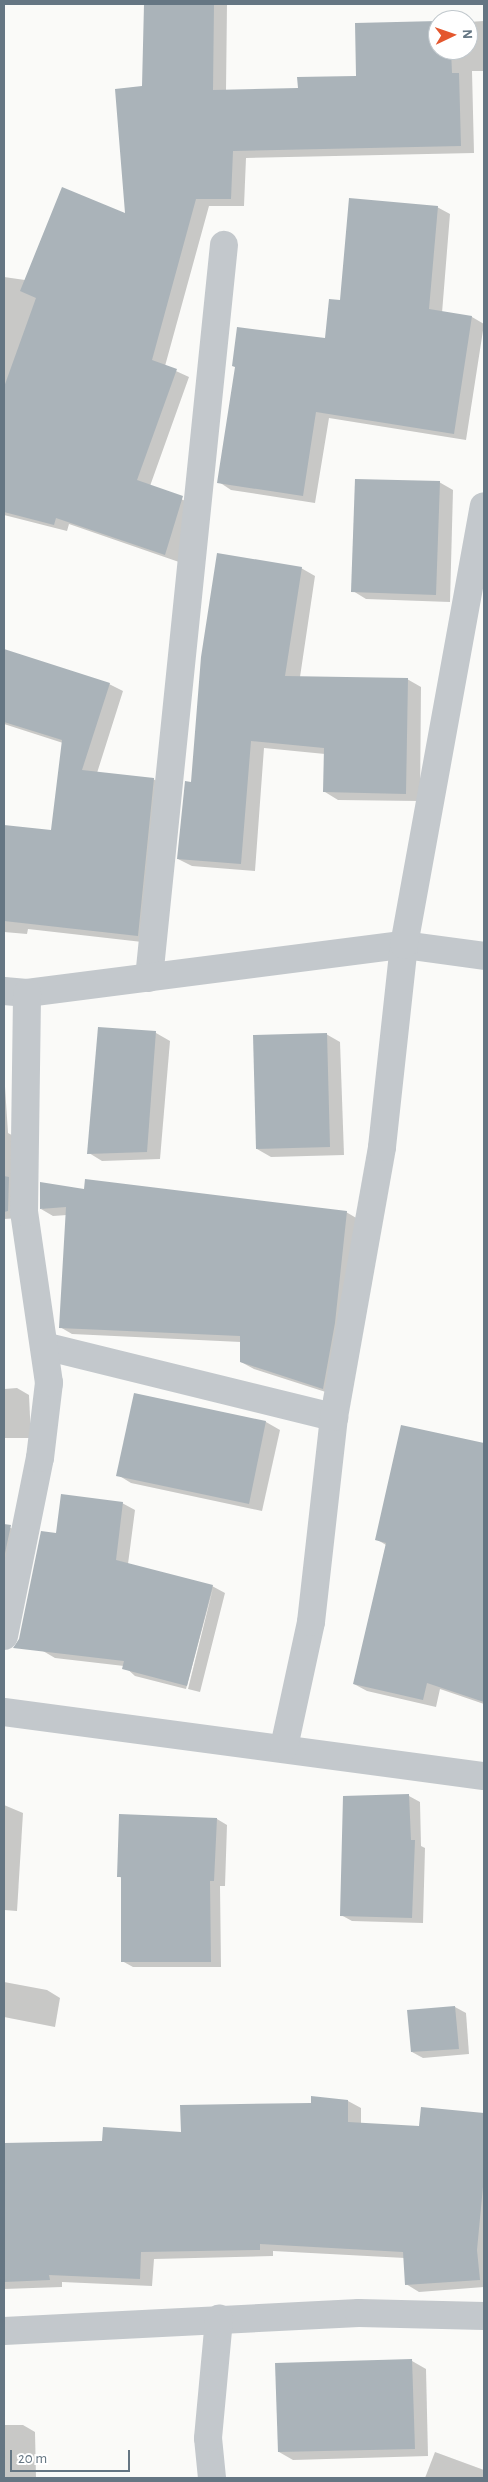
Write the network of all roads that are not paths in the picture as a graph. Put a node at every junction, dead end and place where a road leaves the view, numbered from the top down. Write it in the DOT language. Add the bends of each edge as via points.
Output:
graph roads {
  1 [pos="224,245"];
  2 [pos="484,506"];
  3 [pos="404,945"];
  4 [pos="484,956"];
  5 [pos="149,978"];
  6 [pos="15,992"];
  7 [pos="44,1346"];
  8 [pos="334,1417"];
  9 [pos="4,1636"];
  10 [pos="4,1712"];
  11 [pos="284,1747"];
  12 [pos="484,1776"];
  13 [pos="484,2316"];
  14 [pos="219,2319"];
  15 [pos="4,2332"];
  16 [pos="212,2478"];
  1 -- 5 [label="street"];
  2 -- 3 [label="street"];
  3 -- 4 [label="street"];
  3 -- 5 [label="street"];
  3 -- 8 [label="street" via="382,1147"];
  5 -- 6 [label="street"];
  6 -- 7 [label="street" via="24,1212"];
  7 -- 8 [label="street"];
  7 -- 9 [label="street" via="49,1382 40,1458"];
  8 -- 11 [label="street" via="311,1622"];
  10 -- 11 [label="street"];
  11 -- 12 [label="street"];
  13 -- 14 [label="street" via="359,2313"];
  14 -- 15 [label="street"];
  14 -- 16 [label="street" via="208,2438"];
}
